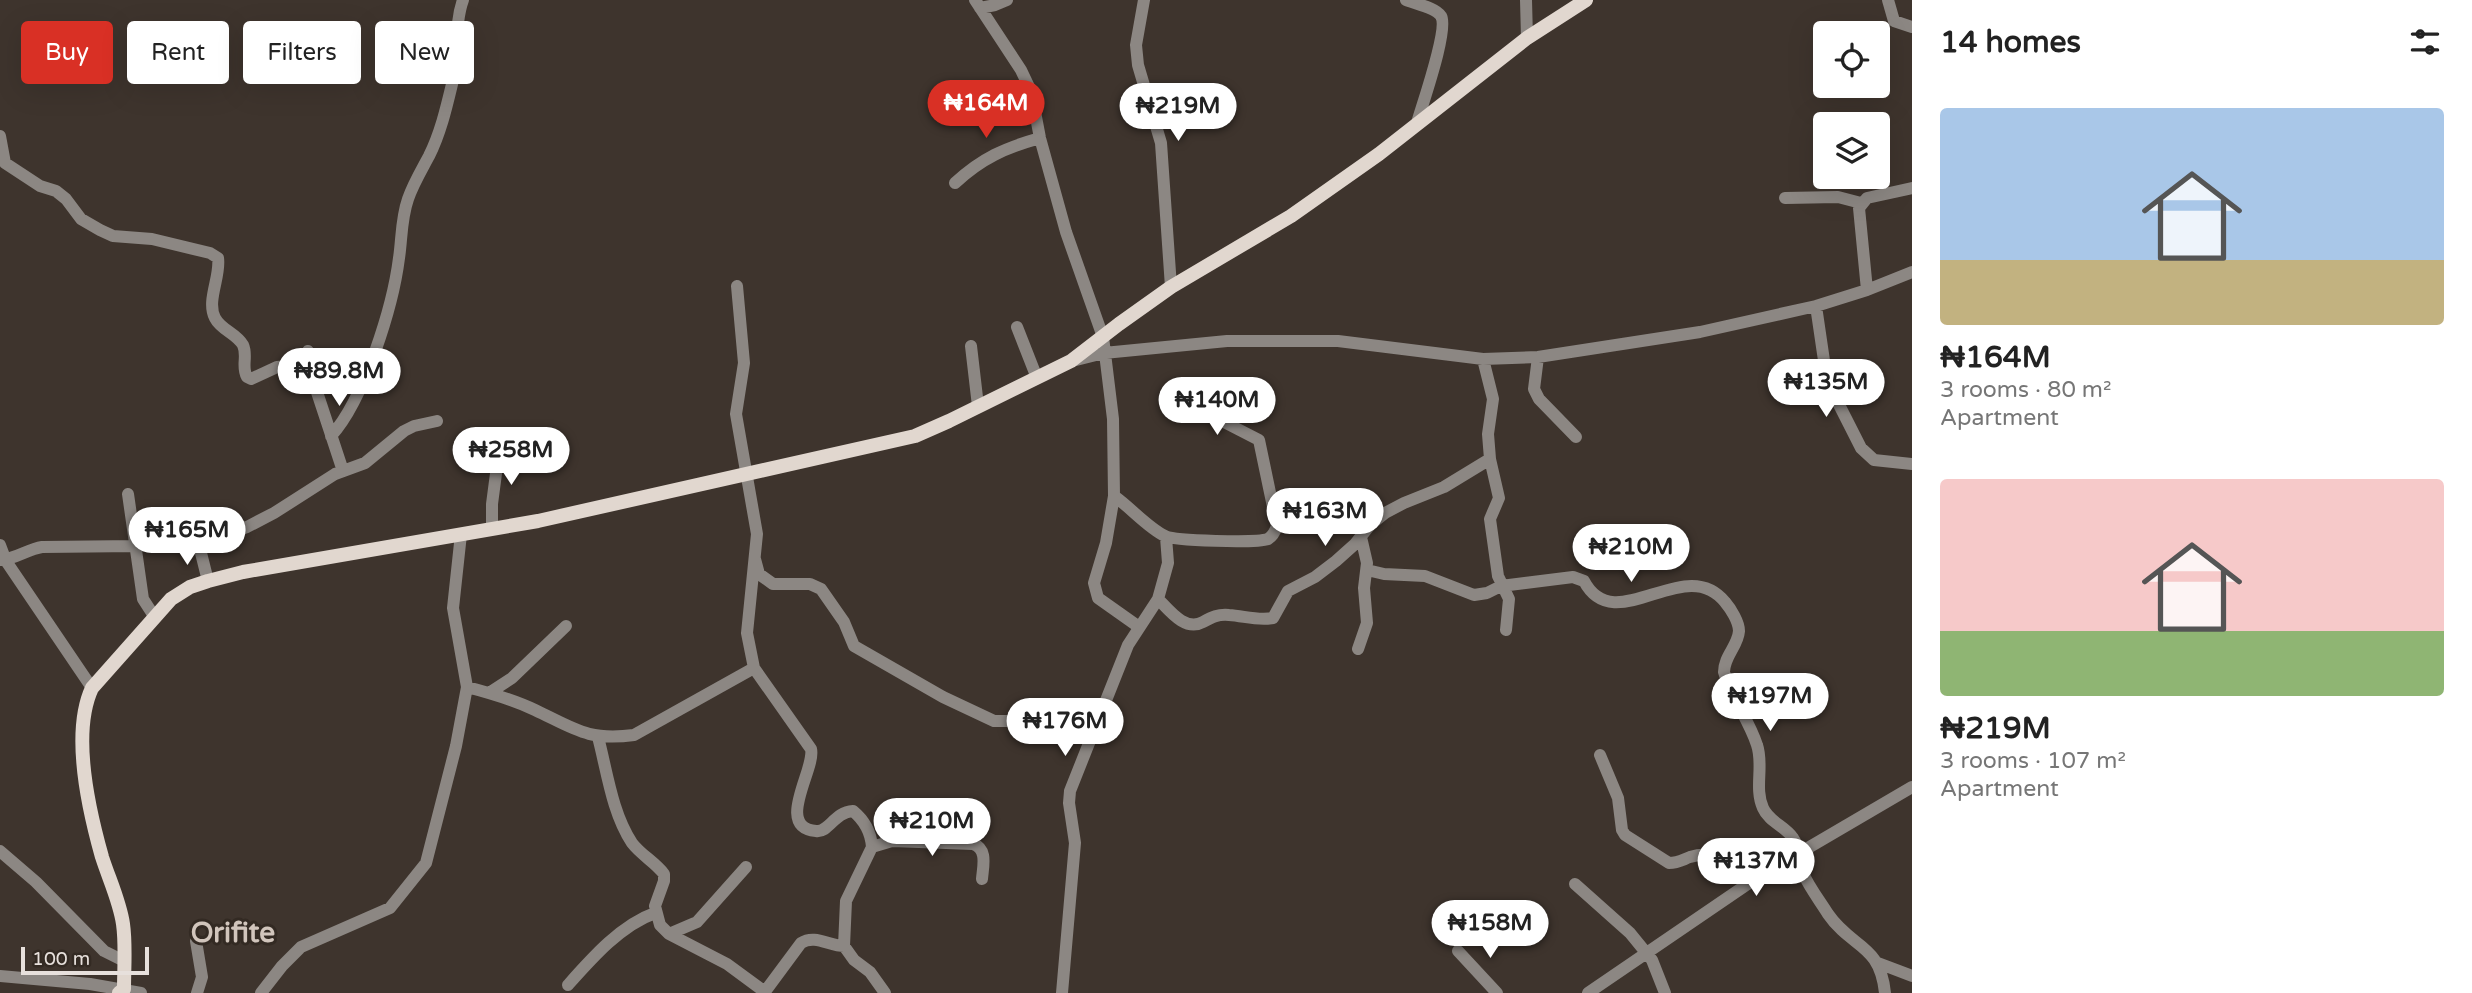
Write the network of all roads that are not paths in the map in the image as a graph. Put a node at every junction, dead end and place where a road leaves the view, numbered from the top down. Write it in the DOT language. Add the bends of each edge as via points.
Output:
graph roads {
  1 [pos="463,0"];
  2 [pos="1007,0"];
  3 [pos="1144,0"];
  4 [pos="1406,0"];
  5 [pos="1526,0"];
  6 [pos="1586,0"];
  7 [pos="1888,0"];
  8 [pos="977,4"];
  9 [pos="1912,27"];
  10 [pos="1527,38"];
  11 [pos="1417,123"];
  12 [pos="0,136"];
  13 [pos="1040,138"];
  14 [pos="955,183"];
  15 [pos="1912,188"];
  16 [pos="1785,198"];
  17 [pos="1861,203"];
  18 [pos="1912,272"];
  19 [pos="737,286"];
  20 [pos="1171,287"];
  21 [pos="1867,290"];
  22 [pos="1816,306"];
  23 [pos="1017,327"];
  24 [pos="1103,337"];
  25 [pos="971,346"];
  26 [pos="1104,353"];
  27 [pos="1538,357"];
  28 [pos="1483,359"];
  29 [pos="1071,361"];
  30 [pos="1037,379"];
  31 [pos="1191,405"];
  32 [pos="978,406"];
  33 [pos="437,421"];
  34 [pos="331,436"];
  35 [pos="1576,437"];
  36 [pos="500,443"];
  37 [pos="1490,459"];
  38 [pos="1912,464"];
  39 [pos="343,471"];
  40 [pos="746,475"];
  41 [pos="128,494"];
  42 [pos="1114,496"];
  43 [pos="492,529"];
  44 [pos="461,534"];
  45 [pos="1166,537"];
  46 [pos="1361,537"];
  47 [pos="0,545"];
  48 [pos="137,546"];
  49 [pos="754,556"];
  50 [pos="3,560"];
  51 [pos="1367,570"];
  52 [pos="208,581"];
  53 [pos="1501,586"];
  54 [pos="1158,599"];
  55 [pos="154,617"];
  56 [pos="566,626"];
  57 [pos="1139,627"];
  58 [pos="1506,630"];
  59 [pos="1358,649"];
  60 [pos="754,668"];
  61 [pos="467,687"];
  62 [pos="92,688"];
  63 [pos="489,693"];
  64 [pos="1101,714"];
  65 [pos="598,737"];
  66 [pos="1600,755"];
  67 [pos="1912,787"];
  68 [pos="872,847"];
  69 [pos="0,851"];
  70 [pos="1800,851"];
  71 [pos="746,867"];
  72 [pos="1755,879"];
  73 [pos="982,880"];
  74 [pos="1575,884"];
  75 [pos="655,913"];
  76 [pos="669,934"];
  77 [pos="197,941"];
  78 [pos="844,946"];
  79 [pos="1458,951"];
  80 [pos="1645,952"];
  81 [pos="124,961"];
  82 [pos="1878,963"];
  83 [pos="0,976"];
  84 [pos="1912,976"];
  85 [pos="568,985"];
  86 [pos="122,991"];
  87 [pos="765,992"];
  88 [pos="141,993"];
  89 [pos="197,993"];
  90 [pos="261,993"];
  91 [pos="885,993"];
  92 [pos="1062,993"];
  93 [pos="1497,993"];
  94 [pos="1588,993"];
  95 [pos="1665,993"];
  96 [pos="1885,993"];
  1 -- 34 [label="street" via="446,112 402,218 400,257 388,314 350,412"];
  2 -- 8 [label="street"];
  3 -- 20 [label="street" via="1136,45 1161,143"];
  4 -- 11 [label="street" via="1434,11 1442,22"];
  5 -- 10 [label="street"];
  6 -- 10 [label="main road"];
  7 -- 9 [label="street" via="1894,21"];
  8 -- 13 [label="street" via="1031,91"];
  10 -- 11 [label="main road"];
  11 -- 20 [label="main road" via="1291,216"];
  12 -- 34 [label="street" via="5,163 56,191 89,225 113,236 152,239 218,257 212,310 220,325 243,345 244,373 251,379 309,357"];
  13 -- 14 [label="street" via="975,164"];
  13 -- 24 [label="street" via="1066,232"];
  15 -- 17 [label="street"];
  16 -- 17 [label="street" via="1838,197"];
  17 -- 21 [label="street" via="1858,215"];
  18 -- 21 [label="street"];
  19 -- 40 [label="street" via="744,363 736,414"];
  20 -- 24 [label="main road"];
  21 -- 22 [label="street"];
  22 -- 27 [label="street" via="1700,332"];
  22 -- 38 [label="street" via="1826,381 1861,448 1874,460"];
  23 -- 30 [label="street"];
  24 -- 26 [label="street"];
  24 -- 29 [label="main road"];
  25 -- 32 [label="street"];
  26 -- 28 [label="street" via="1227,341 1338,341"];
  26 -- 29 [label="street"];
  26 -- 42 [label="street" via="1113,419"];
  27 -- 28 [label="street"];
  27 -- 35 [label="street" via="1534,389"];
  28 -- 37 [label="street" via="1493,399"];
  29 -- 30 [label="main road"];
  30 -- 32 [label="main road"];
  31 -- 45 [label="street" via="1259,440 1277,526 1275,533 1262,540"];
  32 -- 40 [label="main road" via="915,436"];
  33 -- 39 [label="street" via="404,431 366,463"];
  34 -- 39 [label="street"];
  36 -- 43 [label="street"];
  37 -- 46 [label="street" via="1444,487 1385,513"];
  37 -- 53 [label="street" via="1499,498 1490,519"];
  39 -- 52 [label="street" via="247,527 199,545"];
  40 -- 43 [label="main road"];
  40 -- 49 [label="street" via="757,534"];
  41 -- 48 [label="street"];
  42 -- 45 [label="street"];
  42 -- 57 [label="street" via="1094,591"];
  43 -- 44 [label="main road"];
  44 -- 52 [label="main road"];
  44 -- 61 [label="street" via="453,608"];
  45 -- 54 [label="street" via="1168,563"];
  46 -- 51 [label="street"];
  46 -- 54 [label="street" via="1315,577 1288,591 1273,618 1219,614 1191,625"];
  47 -- 50 [label="street"];
  48 -- 50 [label="street" via="42,547"];
  48 -- 55 [label="street" via="143,599"];
  49 -- 60 [label="street" via="747,633"];
  49 -- 64 [label="street" via="760,574 773,584 810,584 821,589 854,646 994,721 1036,728 1068,717"];
  50 -- 62 [label="street"];
  51 -- 53 [label="street" via="1425,576 1474,595"];
  51 -- 59 [label="street" via="1367,623"];
  52 -- 55 [label="main road" via="172,599"];
  53 -- 58 [label="street" via="1510,606"];
  53 -- 70 [label="street" via="1573,577 1584,581 1600,599 1620,603 1697,584 1720,596 1739,629 1724,672 1758,745 1762,807"];
  54 -- 57 [label="street"];
  55 -- 62 [label="main road"];
  56 -- 63 [label="street" via="512,678"];
  57 -- 64 [label="street"];
  60 -- 65 [label="street" via="634,735"];
  60 -- 68 [label="street" via="811,749 798,819 818,832 844,811 853,811 866,826"];
  61 -- 63 [label="street"];
  61 -- 90 [label="street" via="426,863 390,908 301,947"];
  62 -- 81 [label="main road" via="86,702 83,767 101,854 123,923"];
  63 -- 65 [label="street"];
  64 -- 92 [label="street" via="1069,791 1075,843"];
  65 -- 75 [label="street" via="628,836 664,874"];
  66 -- 72 [label="street" via="1618,797 1625,835 1669,863 1718,856 1744,868"];
  67 -- 70 [label="street"];
  68 -- 73 [label="street" via="892,841 980,846"];
  68 -- 78 [label="street" via="846,901"];
  69 -- 81 [label="street" via="104,951"];
  70 -- 72 [label="street"];
  70 -- 82 [label="street" via="1803,873 1829,915"];
  71 -- 76 [label="street" via="697,922"];
  72 -- 80 [label="street"];
  74 -- 80 [label="street" via="1620,922"];
  75 -- 76 [label="street"];
  75 -- 85 [label="street" via="625,929"];
  76 -- 87 [label="street" via="727,964"];
  77 -- 89 [label="street" via="202,977"];
  78 -- 87 [label="street" via="807,939"];
  78 -- 91 [label="street"];
  79 -- 93 [label="street"];
  80 -- 94 [label="street"];
  80 -- 95 [label="street"];
  81 -- 86 [label="main road"];
  82 -- 84 [label="street"];
  82 -- 96 [label="street"];
  83 -- 86 [label="street"];
  86 -- 88 [label="street"];
}
